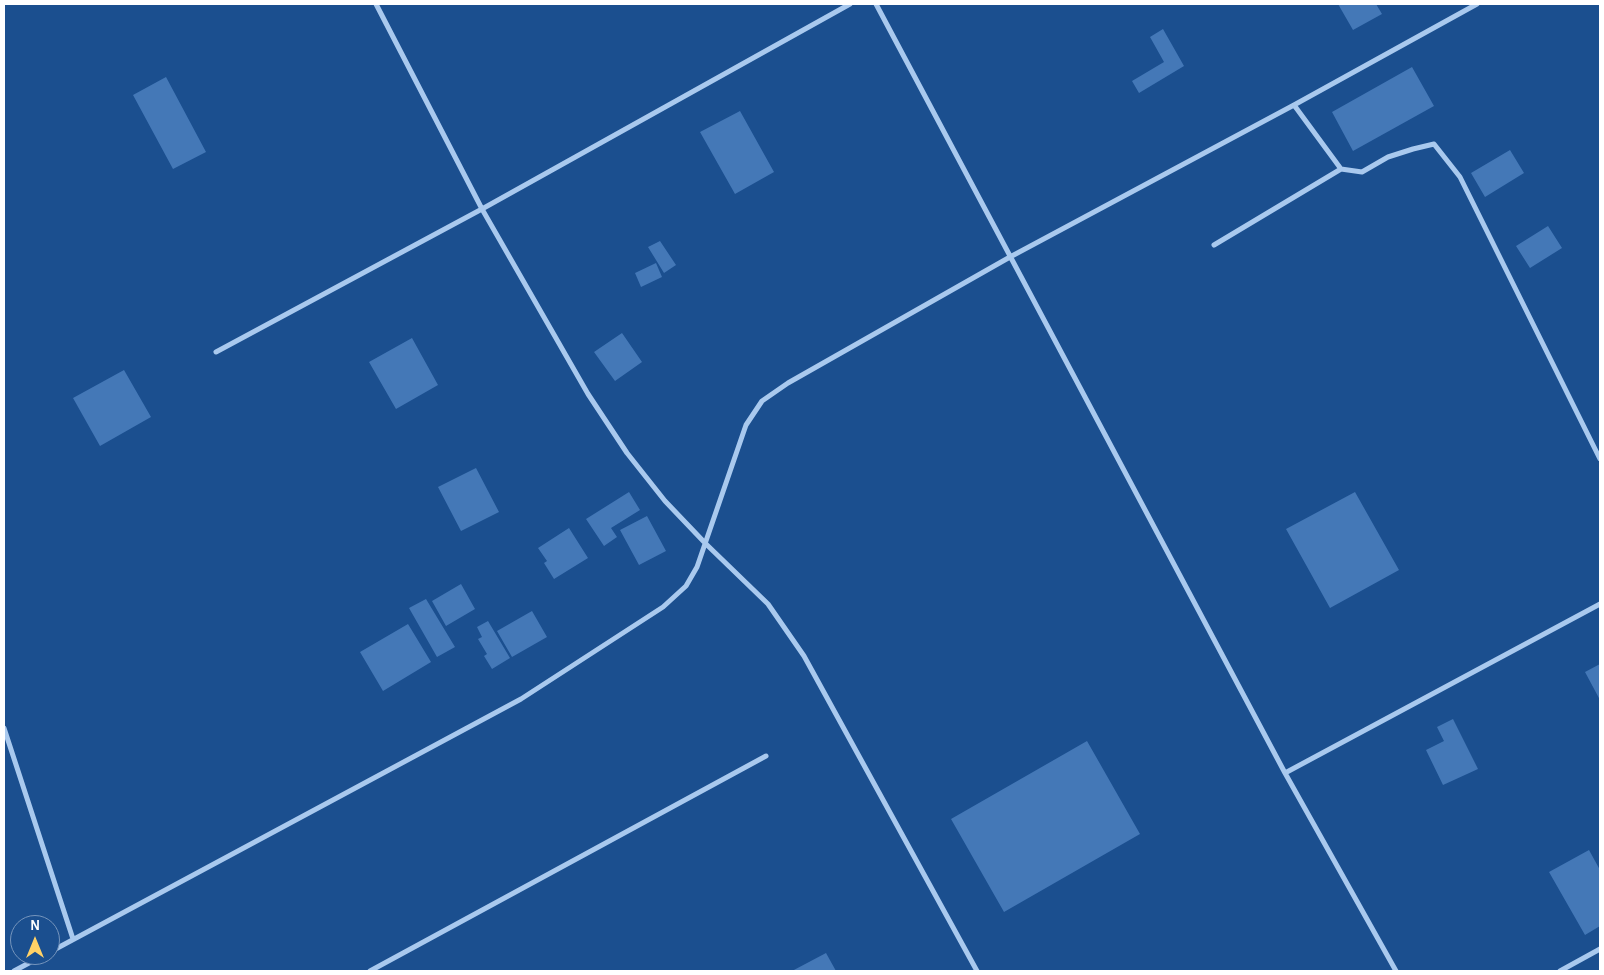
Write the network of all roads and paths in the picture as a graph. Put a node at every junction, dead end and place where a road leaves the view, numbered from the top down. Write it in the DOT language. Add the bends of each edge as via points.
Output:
graph roads {
  1 [pos="376,4"];
  2 [pos="850,4"];
  3 [pos="876,4"];
  4 [pos="1477,4"];
  5 [pos="1294,105"];
  6 [pos="1340,169"];
  7 [pos="482,209"];
  8 [pos="1214,245"];
  9 [pos="1010,257"];
  10 [pos="216,352"];
  11 [pos="1600,459"];
  12 [pos="706,544"];
  13 [pos="1600,604"];
  14 [pos="4,728"];
  15 [pos="766,756"];
  16 [pos="1285,773"];
  17 [pos="73,939"];
  18 [pos="60,946"];
  19 [pos="1600,949"];
  20 [pos="25,965"];
  21 [pos="14,971"];
  22 [pos="370,971"];
  23 [pos="977,971"];
  24 [pos="1396,971"];
  25 [pos="1560,971"];
  1 -- 7 [label="street"];
  2 -- 7 [label="street"];
  3 -- 9 [label="street"];
  4 -- 5 [label="street"];
  5 -- 6 [label="street"];
  5 -- 9 [label="street"];
  6 -- 8 [label="street"];
  6 -- 11 [label="street" via="1362,172 1388,157 1434,144 1460,177"];
  7 -- 10 [label="street"];
  7 -- 12 [label="street" via="588,394 627,453 665,501"];
  9 -- 12 [label="street" via="762,401 746,425"];
  9 -- 16 [label="street"];
  12 -- 17 [label="street" via="686,586 663,608 521,699"];
  12 -- 23 [label="street" via="768,604 804,656"];
  13 -- 16 [label="street"];
  14 -- 17 [label="street"];
  15 -- 22 [label="street"];
  16 -- 24 [label="street"];
  17 -- 18 [label="street"];
  19 -- 25 [label="street"];
  20 -- 21 [label="street"];
}
